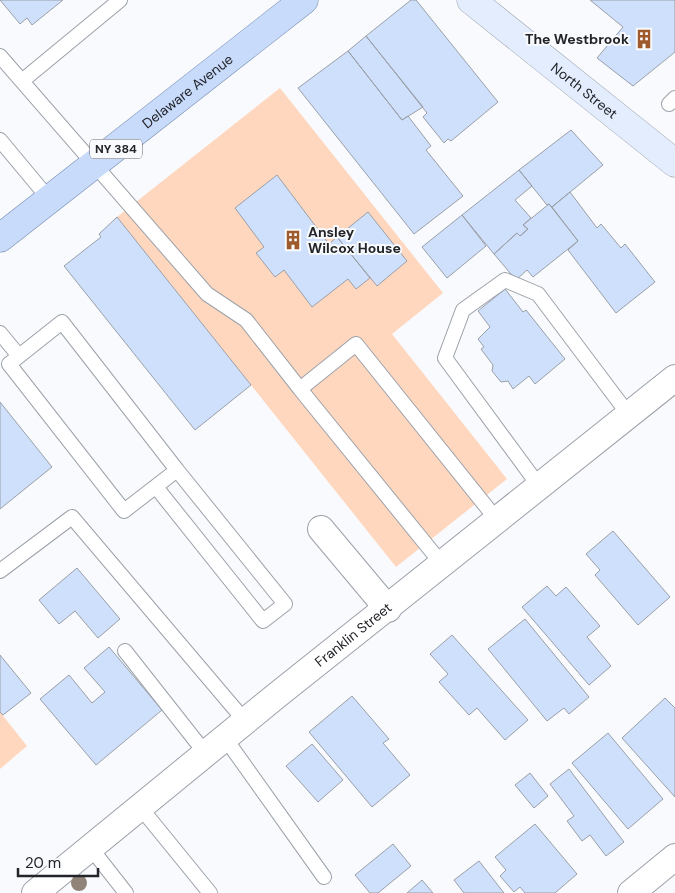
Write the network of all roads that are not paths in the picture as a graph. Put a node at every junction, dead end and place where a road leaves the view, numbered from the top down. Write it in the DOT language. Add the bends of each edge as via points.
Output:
graph roads {
  1 [pos="120,0"];
  2 [pos="304,0"];
  3 [pos="471,0"];
  4 [pos="0,56"];
  5 [pos="22,81"];
  6 [pos="0,140"];
  7 [pos="675,163"];
  8 [pos="95,164"];
  9 [pos="50,200"];
  10 [pos="0,238"];
  11 [pos="0,333"];
  12 [pos="19,356"];
  13 [pos="675,378"];
  14 [pos="300,389"];
  15 [pos="629,415"];
  16 [pos="177,470"];
  17 [pos="539,486"];
  18 [pos="156,487"];
  19 [pos="497,520"];
  20 [pos="321,529"];
  21 [pos="442,564"];
  22 [pos="0,571"];
  23 [pos="388,609"];
  24 [pos="125,651"];
  25 [pos="245,721"];
  26 [pos="215,746"];
  27 [pos="140,807"];
  28 [pos="90,848"];
  29 [pos="675,857"];
  30 [pos="324,877"];
  31 [pos="35,893"];
  32 [pos="126,893"];
  33 [pos="210,893"];
  34 [pos="631,893"];
  1 -- 5 [label="lane"];
  2 -- 8 [label="main road, Delaware Avenue / NY 384"];
  3 -- 7 [label="street, North Street"];
  4 -- 5 [label="lane"];
  5 -- 8 [label="lane"];
  6 -- 9 [label="lane"];
  8 -- 9 [label="main road, Delaware Avenue / NY 384"];
  8 -- 14 [label="lane" via="207,294 246,320"];
  9 -- 10 [label="main road, Delaware Avenue / NY 384"];
  11 -- 12 [label="lane"];
  12 -- 16 [label="lane" via="62,322"];
  12 -- 18 [label="lane" via="9,364 124,511"];
  13 -- 15 [label="street, Franklin Street"];
  14 -- 19 [label="lane" via="356,344"];
  14 -- 21 [label="lane"];
  15 -- 17 [label="street, Franklin Street"];
  15 -- 17 [label="lane" via="538,294 505,280 463,310 446,358"];
  16 -- 18 [label="lane"];
  16 -- 18 [label="lane" via="285,604 263,621"];
  17 -- 19 [label="street, Franklin Street"];
  19 -- 21 [label="street, Franklin Street"];
  20 -- 23 [label="street"];
  21 -- 23 [label="street, Franklin Street"];
  22 -- 25 [label="lane" via="72,517"];
  23 -- 25 [label="street, Franklin Street"];
  24 -- 26 [label="lane"];
  25 -- 26 [label="street, Franklin Street"];
  26 -- 27 [label="street, Franklin Street"];
  26 -- 30 [label="lane"];
  27 -- 28 [label="street, Franklin Street"];
  27 -- 33 [label="lane"];
  28 -- 31 [label="street, Franklin Street"];
  28 -- 32 [label="lane"];
  29 -- 34 [label="street"];
}
